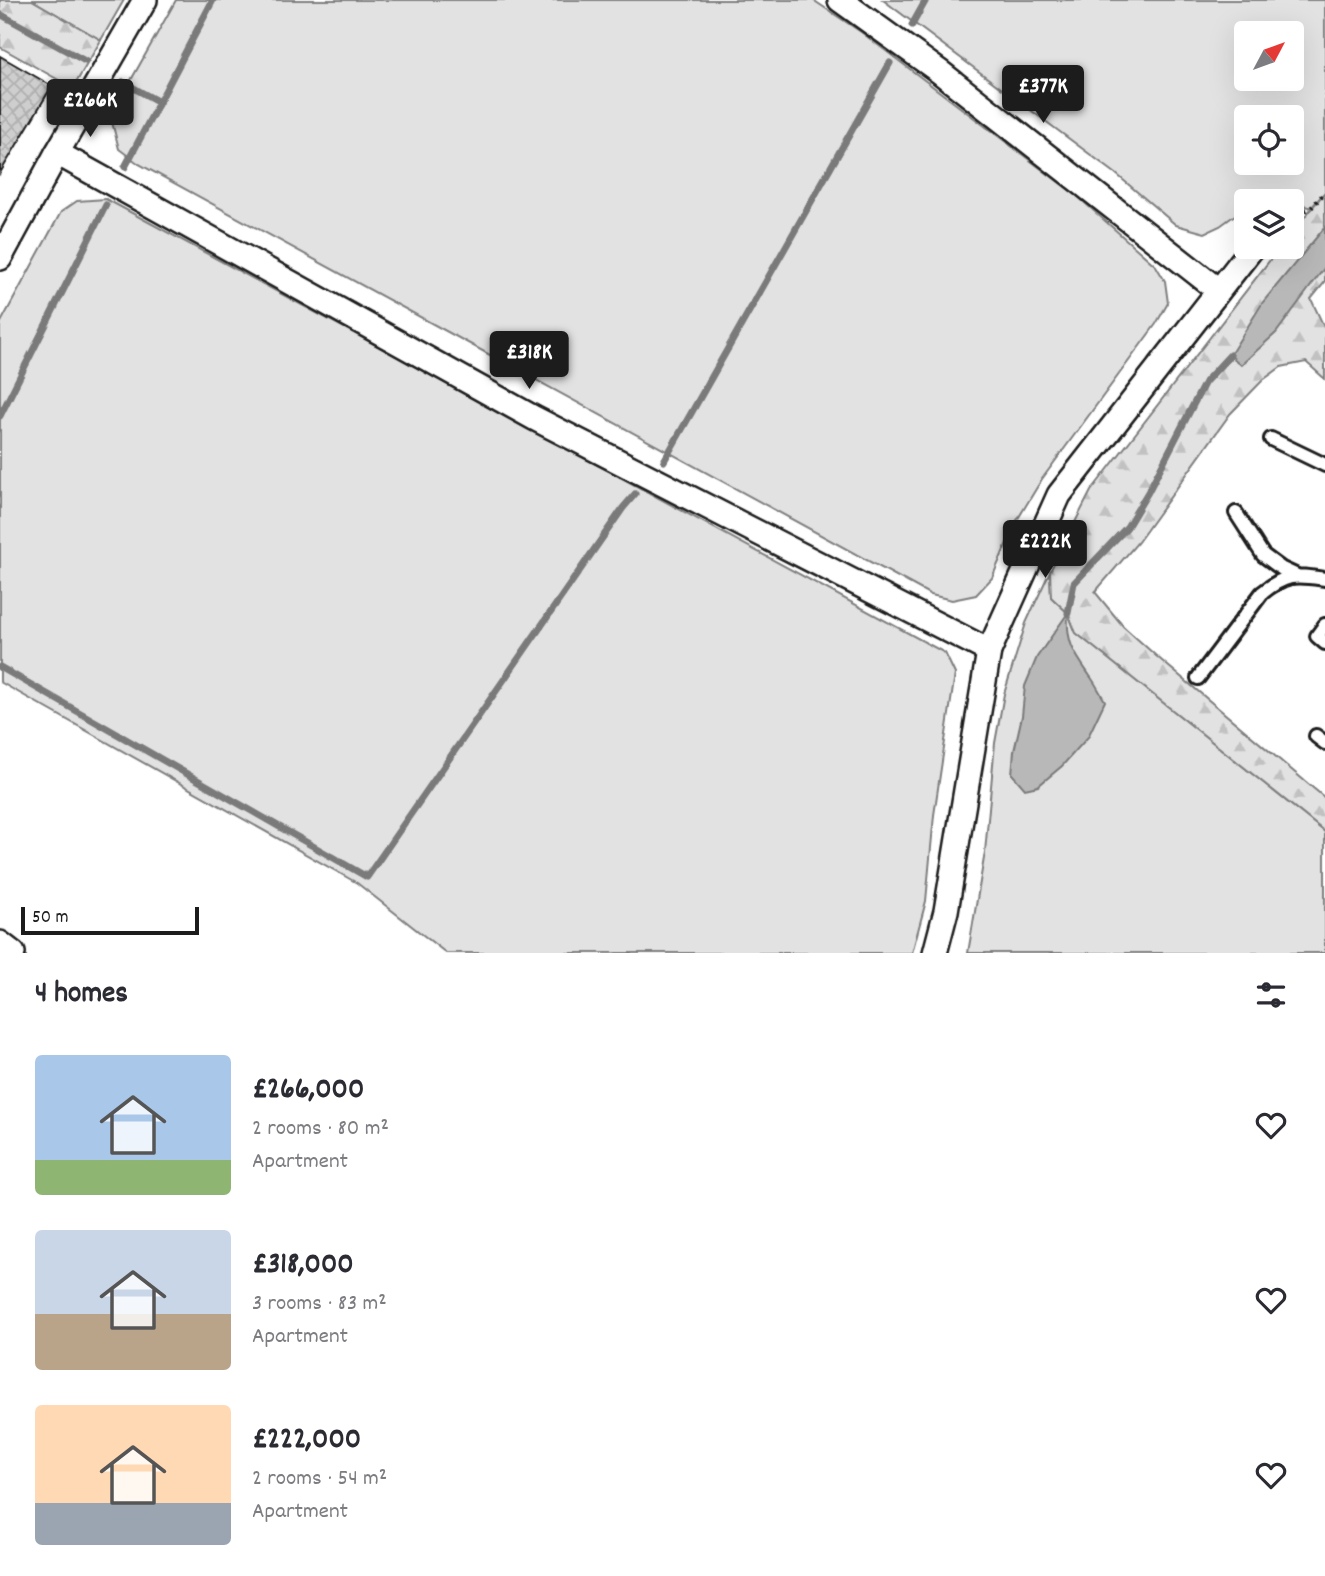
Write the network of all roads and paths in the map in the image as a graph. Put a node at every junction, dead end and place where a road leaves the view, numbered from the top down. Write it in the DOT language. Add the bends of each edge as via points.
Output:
graph roads {
  1 [pos="145,0"];
  2 [pos="839,0"];
  3 [pos="57,153"];
  4 [pos="1325,192"];
  5 [pos="1304,211"];
  6 [pos="0,258"];
  7 [pos="1243,259"];
  8 [pos="1218,290"];
  9 [pos="1272,439"];
  10 [pos="1325,465"];
  11 [pos="1236,513"];
  12 [pos="1295,575"];
  13 [pos="1325,579"];
  14 [pos="1325,625"];
  15 [pos="1325,643"];
  16 [pos="989,651"];
  17 [pos="1198,678"];
  18 [pos="0,943"];
  19 [pos="13,953"];
  20 [pos="934,953"];
  1 -- 3 [label="street"];
  2 -- 8 [label="street" via="940,72"];
  3 -- 6 [label="street"];
  3 -- 16 [label="street" via="534,418"];
  4 -- 5 [label="path"];
  7 -- 8 [label="street"];
  8 -- 16 [label="street" via="1059,495"];
  9 -- 10 [label="lane"];
  11 -- 12 [label="lane" via="1263,555"];
  12 -- 13 [label="lane"];
  12 -- 17 [label="lane" via="1262,593"];
  14 -- 15 [label="lane" via="1317,636"];
  16 -- 20 [label="street" via="946,911"];
  18 -- 19 [label="street"];
}
